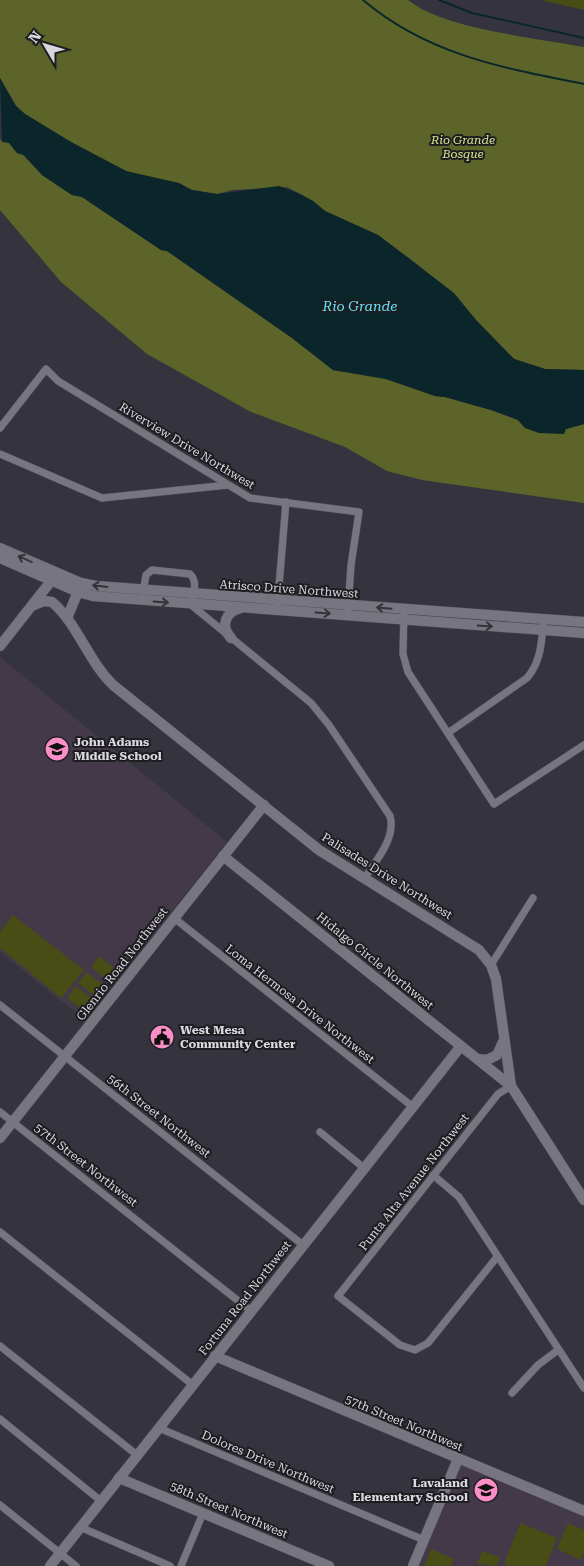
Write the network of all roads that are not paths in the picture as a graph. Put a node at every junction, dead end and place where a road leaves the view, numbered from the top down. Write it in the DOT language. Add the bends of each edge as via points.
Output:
graph roads {
  1 [pos="0,428"];
  2 [pos="0,454"];
  3 [pos="228,485"];
  4 [pos="286,502"];
  5 [pos="0,548"];
  6 [pos="0,558"];
  7 [pos="54,577"];
  8 [pos="80,588"];
  9 [pos="143,596"];
  10 [pos="192,599"];
  11 [pos="278,605"];
  12 [pos="32,606"];
  13 [pos="243,608"];
  14 [pos="348,610"];
  15 [pos="404,615"];
  16 [pos="67,618"];
  17 [pos="584,622"];
  18 [pos="544,624"];
  19 [pos="584,632"];
  20 [pos="232,638"];
  21 [pos="0,646"];
  22 [pos="448,733"];
  23 [pos="584,745"];
  24 [pos="264,805"];
  25 [pos="224,856"];
  26 [pos="365,878"];
  27 [pos="533,898"];
  28 [pos="174,918"];
  29 [pos="491,965"];
  30 [pos="0,1005"];
  31 [pos="504,1039"];
  32 [pos="461,1046"];
  33 [pos="65,1056"];
  34 [pos="478,1059"];
  35 [pos="511,1086"];
  36 [pos="413,1107"];
  37 [pos="0,1112"];
  38 [pos="13,1122"];
  39 [pos="320,1132"];
  40 [pos="0,1138"];
  41 [pos="364,1168"];
  42 [pos="434,1175"];
  43 [pos="584,1200"];
  44 [pos="0,1232"];
  45 [pos="303,1245"];
  46 [pos="497,1257"];
  47 [pos="251,1311"];
  48 [pos="0,1346"];
  49 [pos="558,1350"];
  50 [pos="216,1356"];
  51 [pos="192,1385"];
  52 [pos="584,1388"];
  53 [pos="512,1393"];
  54 [pos="0,1419"];
  55 [pos="159,1428"];
  56 [pos="137,1455"];
  57 [pos="458,1459"];
  58 [pos="119,1478"];
  59 [pos="101,1501"];
  60 [pos="0,1505"];
  61 [pos="584,1511"];
  62 [pos="203,1513"];
  63 [pos="80,1527"];
  64 [pos="424,1540"];
  65 [pos="60,1554"];
  66 [pos="50,1566"];
  67 [pos="76,1566"];
  68 [pos="170,1566"];
  69 [pos="180,1566"];
  70 [pos="329,1566"];
  71 [pos="413,1566"];
  1 -- 3 [label="street, Riverview Drive Northwest" via="46,369 58,380"];
  2 -- 3 [label="street" via="102,498"];
  3 -- 4 [label="street, Riverview Drive Northwest" via="250,498"];
  4 -- 11 [label="street"];
  4 -- 14 [label="street, Riverview Drive Northwest" via="359,512"];
  7 -- 5 [label="street, Atrisco Drive Northwest, one-way"];
  6 -- 7 [label="street, Atrisco Drive Northwest"];
  7 -- 8 [label="street, Atrisco Drive Northwest"];
  7 -- 12 [label="street"];
  8 -- 9 [label="street, Atrisco Drive Northwest"];
  8 -- 16 [label="street"];
  9 -- 10 [label="street, Atrisco Drive Northwest"];
  9 -- 10 [label="street" via="146,575 156,570 190,574 194,581"];
  10 -- 11 [label="street, Atrisco Drive Northwest"];
  10 -- 13 [label="street, Atrisco Drive Northwest"];
  10 -- 20 [label="street"];
  11 -- 13 [label="street, Atrisco Drive Northwest"];
  11 -- 14 [label="street, Atrisco Drive Northwest"];
  12 -- 16 [label="street, Palisades Drive Northwest" via="44,601 52,602"];
  12 -- 21 [label="street"];
  13 -- 20 [label="street" via="231,612 226,618 225,629"];
  14 -- 15 [label="street, Atrisco Drive Northwest"];
  15 -- 18 [label="street, Atrisco Drive Northwest"];
  15 -- 22 [label="street" via="403,654 408,672"];
  16 -- 24 [label="street, Palisades Drive Northwest" via="96,666 113,686"];
  17 -- 18 [label="street, Atrisco Drive Northwest"];
  18 -- 19 [label="street, Atrisco Drive Northwest"];
  18 -- 22 [label="street" via="540,657 535,669 527,678"];
  20 -- 26 [label="street" via="317,709 389,812 392,824 389,838"];
  22 -- 23 [label="street" via="494,804"];
  24 -- 25 [label="street, Glenrio Road Northwest"];
  24 -- 26 [label="street, Palisades Drive Northwest" via="324,853"];
  25 -- 28 [label="street, Glenrio Road Northwest"];
  25 -- 32 [label="street, Hidalgo Circle Northwest"];
  26 -- 29 [label="street, Palisades Drive Northwest" via="469,942"];
  27 -- 29 [label="street"];
  28 -- 33 [label="street, Glenrio Road Northwest"];
  28 -- 36 [label="street, Loma Hermosa Drive Northwest"];
  29 -- 31 [label="street, Palisades Drive Northwest" via="498,987"];
  30 -- 33 [label="street, 56th Street Northwest"];
  31 -- 34 [label="street" via="496,1055 487,1060"];
  31 -- 35 [label="street, Palisades Drive Northwest"];
  32 -- 34 [label="street, Hidalgo Circle Northwest"];
  32 -- 36 [label="street, Fortuna Road Northwest"];
  33 -- 38 [label="street, Glenrio Road Northwest"];
  33 -- 45 [label="street, 56th Street Northwest"];
  34 -- 35 [label="street, Hidalgo Circle Northwest"];
  35 -- 42 [label="street, Punta Alta Avenue Northwest" via="498,1094"];
  35 -- 43 [label="street, Palisades Drive Northwest"];
  36 -- 41 [label="street, Fortuna Road Northwest"];
  37 -- 38 [label="street, 57th Street Northwest"];
  38 -- 40 [label="street, Glenrio Road Northwest"];
  38 -- 47 [label="street, 57th Street Northwest"];
  39 -- 41 [label="street"];
  41 -- 45 [label="street, Fortuna Road Northwest"];
  42 -- 46 [label="street" via="459,1197"];
  42 -- 46 [label="street, Punta Alta Avenue Northwest" via="338,1296 400,1345 415,1350 428,1342"];
  44 -- 51 [label="street"];
  45 -- 47 [label="street, Fortuna Road Northwest"];
  46 -- 49 [label="street"];
  47 -- 50 [label="street, Fortuna Road Northwest"];
  48 -- 56 [label="street"];
  49 -- 52 [label="street"];
  49 -- 53 [label="street" via="538,1365"];
  50 -- 51 [label="street, Fortuna Road Northwest"];
  50 -- 57 [label="street, 57th Street Northwest"];
  51 -- 55 [label="street, Fortuna Road Northwest"];
  54 -- 59 [label="street"];
  55 -- 56 [label="street, Fortuna Road Northwest"];
  55 -- 64 [label="street, Dolores Drive Northwest"];
  56 -- 58 [label="street, Fortuna Road Northwest"];
  57 -- 61 [label="street, 57th Street Northwest"];
  57 -- 64 [label="street"];
  58 -- 59 [label="street, Fortuna Road Northwest"];
  58 -- 62 [label="street, 58th Street Northwest"];
  59 -- 63 [label="street, Fortuna Road Northwest"];
  60 -- 65 [label="street"];
  62 -- 69 [label="street"];
  62 -- 70 [label="street, 58th Street Northwest"];
  63 -- 65 [label="street, Fortuna Road Northwest"];
  63 -- 68 [label="street"];
  64 -- 71 [label="street"];
  65 -- 66 [label="street, Fortuna Road Northwest"];
  65 -- 67 [label="street"];
}
